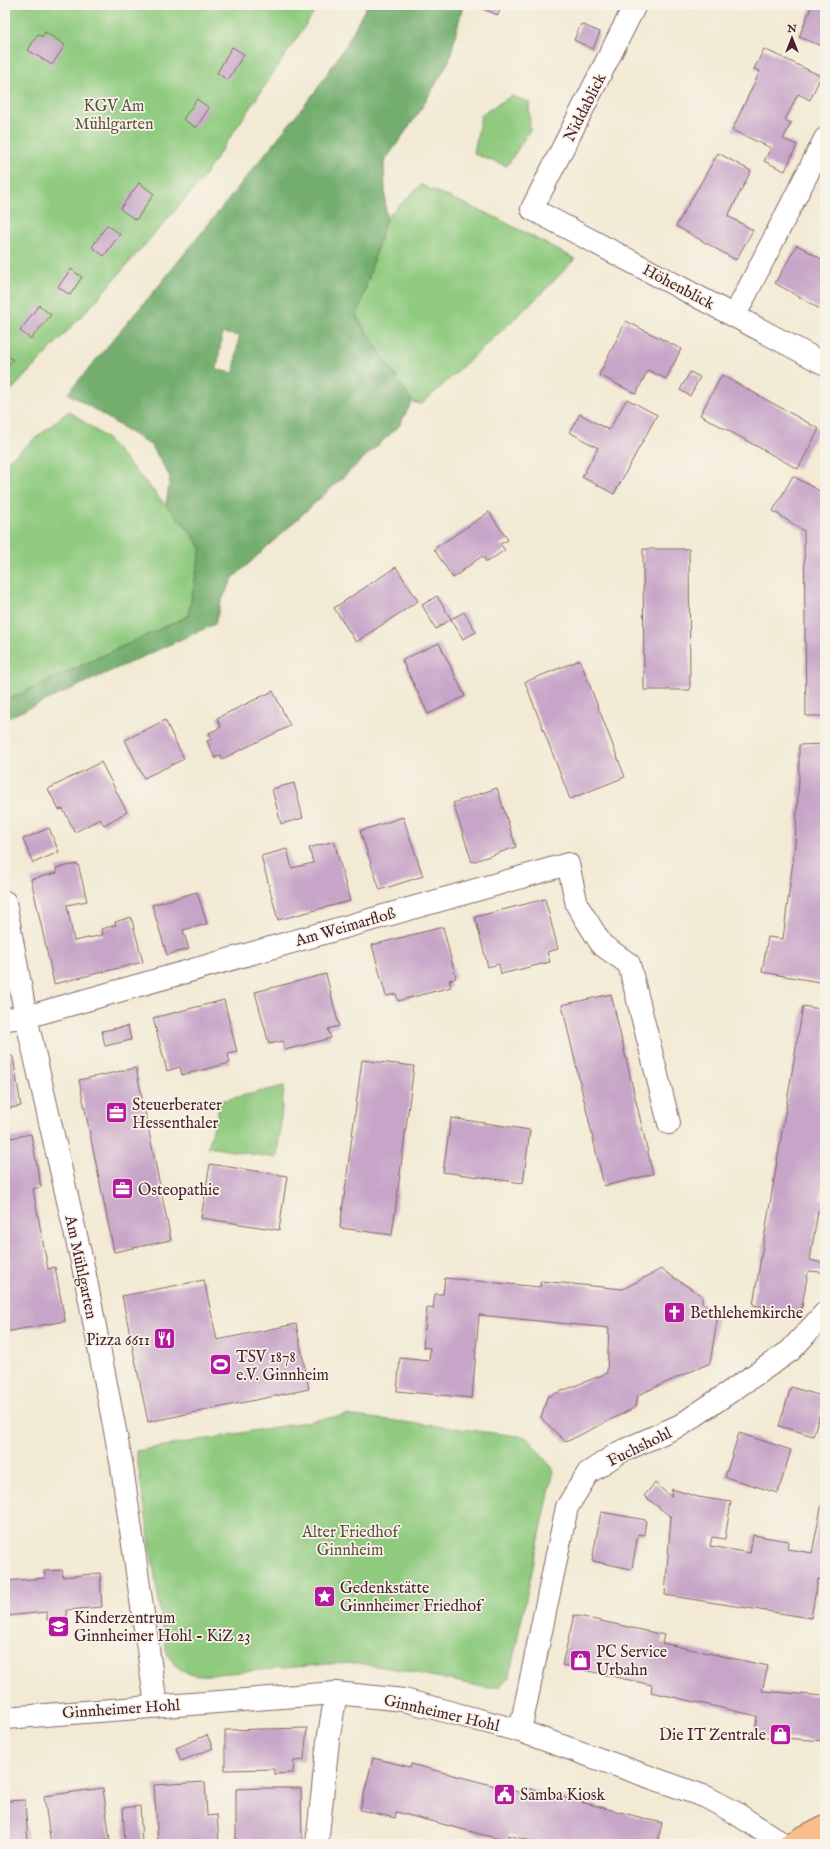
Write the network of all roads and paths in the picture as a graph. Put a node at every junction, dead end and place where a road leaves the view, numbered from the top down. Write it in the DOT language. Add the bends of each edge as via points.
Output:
graph roads {
  1 [pos="635,5"];
  2 [pos="825,139"];
  3 [pos="532,209"];
  4 [pos="735,316"];
  5 [pos="825,364"];
  6 [pos="5,902"];
  7 [pos="26,1016"];
  8 [pos="5,1019"];
  9 [pos="669,1123"];
  10 [pos="825,1313"];
  11 [pos="336,1693"];
  12 [pos="156,1705"];
  13 [pos="5,1718"];
  14 [pos="520,1730"];
  15 [pos="825,1826"];
  16 [pos="317,1844"];
  17 [pos="783,1844"];
  18 [pos="790,1844"];
  1 -- 3 [label="street, Niddablick"];
  2 -- 4 [label="street"];
  3 -- 4 [label="street, Höhenblick"];
  4 -- 5 [label="street, Höhenblick"];
  6 -- 7 [label="street, Am Mühlgarten"];
  7 -- 8 [label="street, Am Weimarfloß"];
  7 -- 9 [label="street, Am Weimarfloß" via="568,864 577,905 602,945 629,964"];
  7 -- 12 [label="street, Am Mühlgarten" via="85,1275 122,1467"];
  10 -- 14 [label="street, Fuchshohl" via="790,1350 681,1425 620,1452 588,1473 567,1507"];
  11 -- 12 [label="street, Ginnheimer Hohl"];
  11 -- 14 [label="street, Ginnheimer Hohl" via="404,1700"];
  11 -- 16 [label="street"];
  12 -- 13 [label="street, Ginnheimer Hohl"];
  14 -- 17 [label="street, Ginnheimer Hohl" via="706,1797"];
  15 -- 18 [label="main road"];
}
